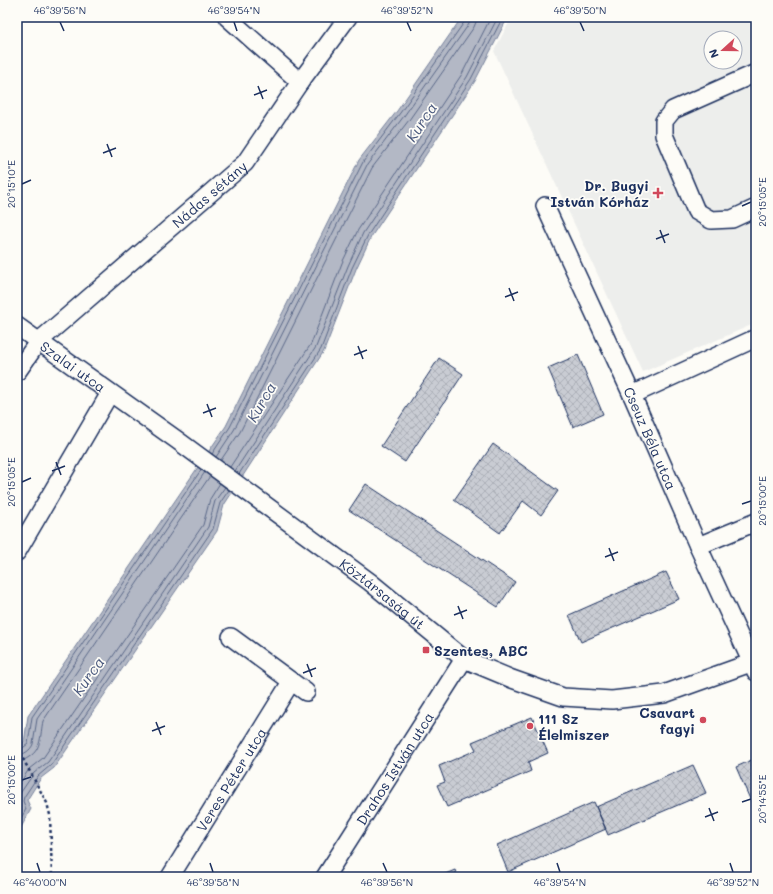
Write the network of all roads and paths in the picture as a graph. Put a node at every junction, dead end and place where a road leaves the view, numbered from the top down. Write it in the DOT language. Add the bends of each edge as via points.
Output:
graph roads {
  1 [pos="227,17"];
  2 [pos="348,17"];
  3 [pos="756,73"];
  4 [pos="300,82"];
  5 [pos="544,206"];
  6 [pos="756,208"];
  7 [pos="17,326"];
  8 [pos="756,338"];
  9 [pos="38,342"];
  10 [pos="17,372"];
  11 [pos="110,393"];
  12 [pos="632,395"];
  13 [pos="756,522"];
  14 [pos="698,546"];
  15 [pos="17,552"];
  16 [pos="231,637"];
  17 [pos="464,659"];
  18 [pos="755,665"];
  19 [pos="290,682"];
  20 [pos="306,692"];
  21 [pos="17,748"];
  22 [pos="52,877"];
  23 [pos="170,877"];
  24 [pos="325,877"];
  1 -- 4 [label="street"];
  2 -- 4 [label="street, Nádas sétány"];
  3 -- 6 [label="street" via="673,110 664,121 664,135 696,211 711,220 732,219"];
  4 -- 9 [label="street, Nádas sétány" via="245,163"];
  5 -- 12 [label="street, Cseuz Béla utca"];
  7 -- 9 [label="street, Szalai utca"];
  8 -- 12 [label="street"];
  9 -- 10 [label="street, Nádas sétány"];
  9 -- 11 [label="street, Szalai utca"];
  11 -- 15 [label="street"];
  11 -- 17 [label="street, Köztársaság út" via="370,582"];
  12 -- 14 [label="street, Cseuz Béla utca"];
  13 -- 14 [label="street"];
  14 -- 18 [label="street, Cseuz Béla utca"];
  16 -- 19 [label="street"];
  17 -- 18 [label="street, Köztársaság út" via="563,697 612,700 664,694"];
  17 -- 24 [label="street, Drahos István utca"];
  19 -- 20 [label="street"];
  19 -- 23 [label="street, Veres Péter utca"];
  21 -- 22 [label="path" via="47,803 50,815"];
}
